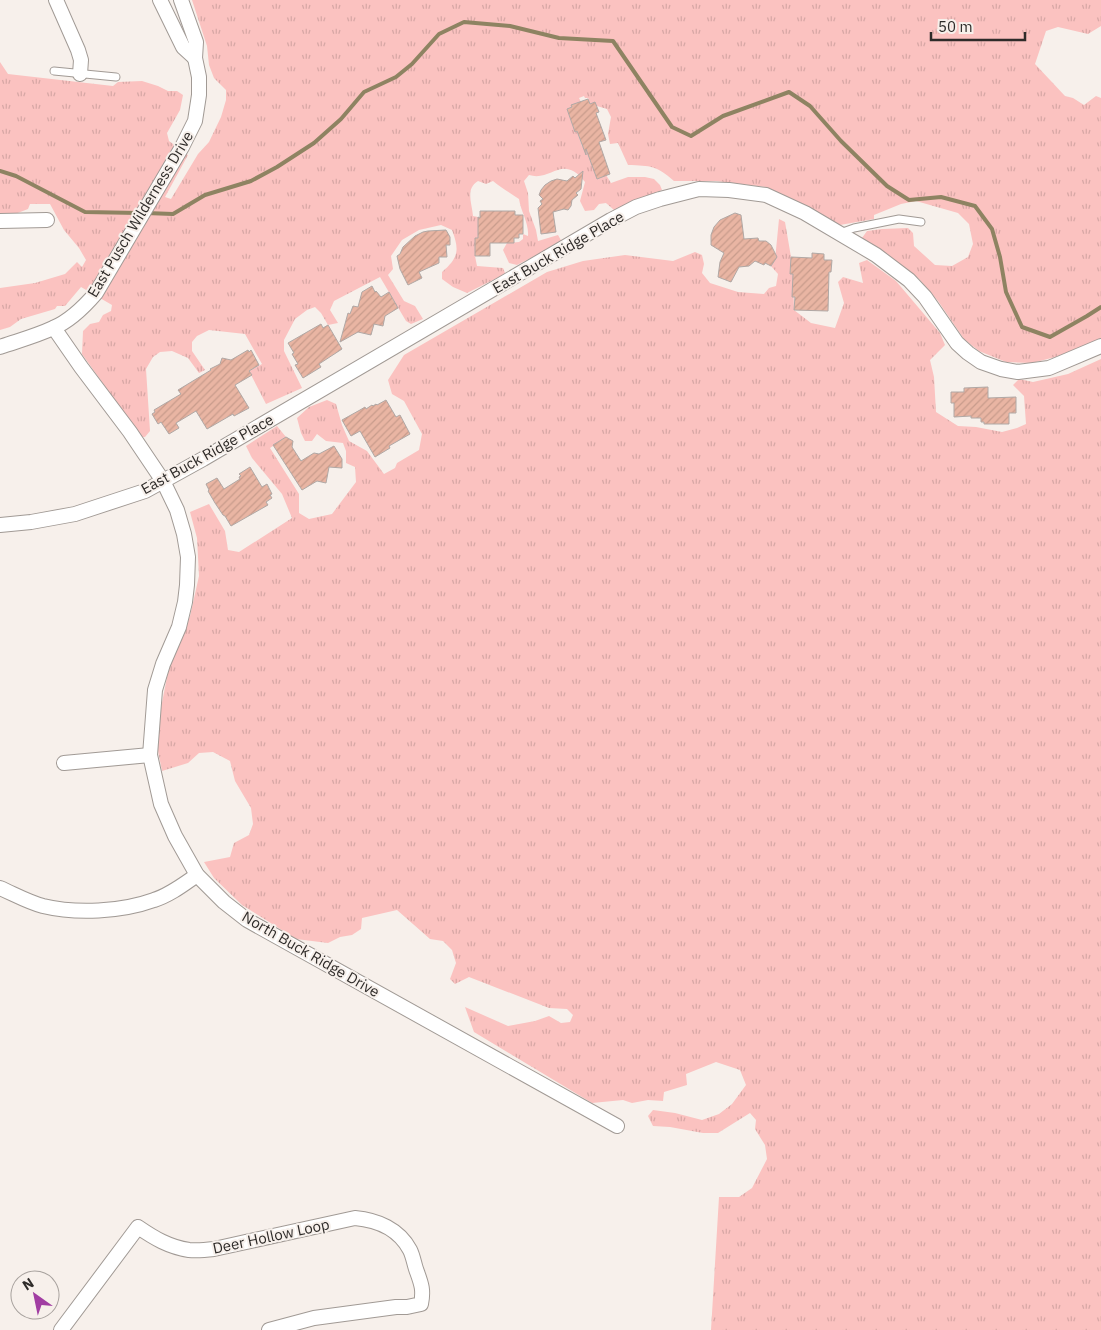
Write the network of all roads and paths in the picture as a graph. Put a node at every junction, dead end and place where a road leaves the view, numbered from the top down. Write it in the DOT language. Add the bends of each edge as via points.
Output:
graph roads {
  1 [pos="56,0"];
  2 [pos="160,0"];
  3 [pos="182,0"];
  4 [pos="196,58"];
  5 [pos="54,71"];
  6 [pos="80,74"];
  7 [pos="116,77"];
  8 [pos="47,220"];
  9 [pos="0,222"];
  10 [pos="922,222"];
  11 [pos="839,234"];
  12 [pos="54,328"];
  13 [pos="1101,346"];
  14 [pos="0,347"];
  15 [pos="163,481"];
  16 [pos="0,525"];
  17 [pos="150,755"];
  18 [pos="64,763"];
  19 [pos="197,875"];
  20 [pos="0,888"];
  21 [pos="617,1126"];
  22 [pos="61,1330"];
  23 [pos="270,1330"];
  1 -- 6 [label="street" via="78,50"];
  2 -- 4 [label="street" via="183,48"];
  3 -- 4 [label="street, East Pusch Wilderness Drive" via="196,42"];
  4 -- 12 [label="street, East Pusch Wilderness Drive" via="199,95 194,121 182,146 96,293 77,313"];
  5 -- 6 [label="lane"];
  6 -- 7 [label="lane"];
  8 -- 9 [label="street"];
  10 -- 11 [label="lane" via="899,219"];
  11 -- 13 [label="street, East Buck Ridge Place" via="876,255 909,280 957,343 981,362 1018,372 1049,368"];
  11 -- 15 [label="street, East Buck Ridge Place" via="805,213 766,196 729,190 699,189 636,207"];
  12 -- 14 [label="street, East Pusch Wilderness Drive"];
  12 -- 15 [label="street, North Buck Ridge Drive"];
  15 -- 16 [label="street, East Buck Ridge Place" via="75,514"];
  15 -- 17 [label="street, North Buck Ridge Drive" via="184,534 188,557 187,585 179,627 155,690"];
  17 -- 18 [label="street"];
  17 -- 19 [label="street, North Buck Ridge Drive" via="161,804"];
  19 -- 20 [label="street" via="154,900 101,910 66,910 41,905"];
  19 -- 21 [label="street, North Buck Ridge Drive" via="247,920"];
  22 -- 23 [label="street, Deer Hollow Loop" via="138,1227 161,1242 198,1250 354,1218 367,1219 394,1231 410,1250 423,1293 421,1304 314,1318"];
}
